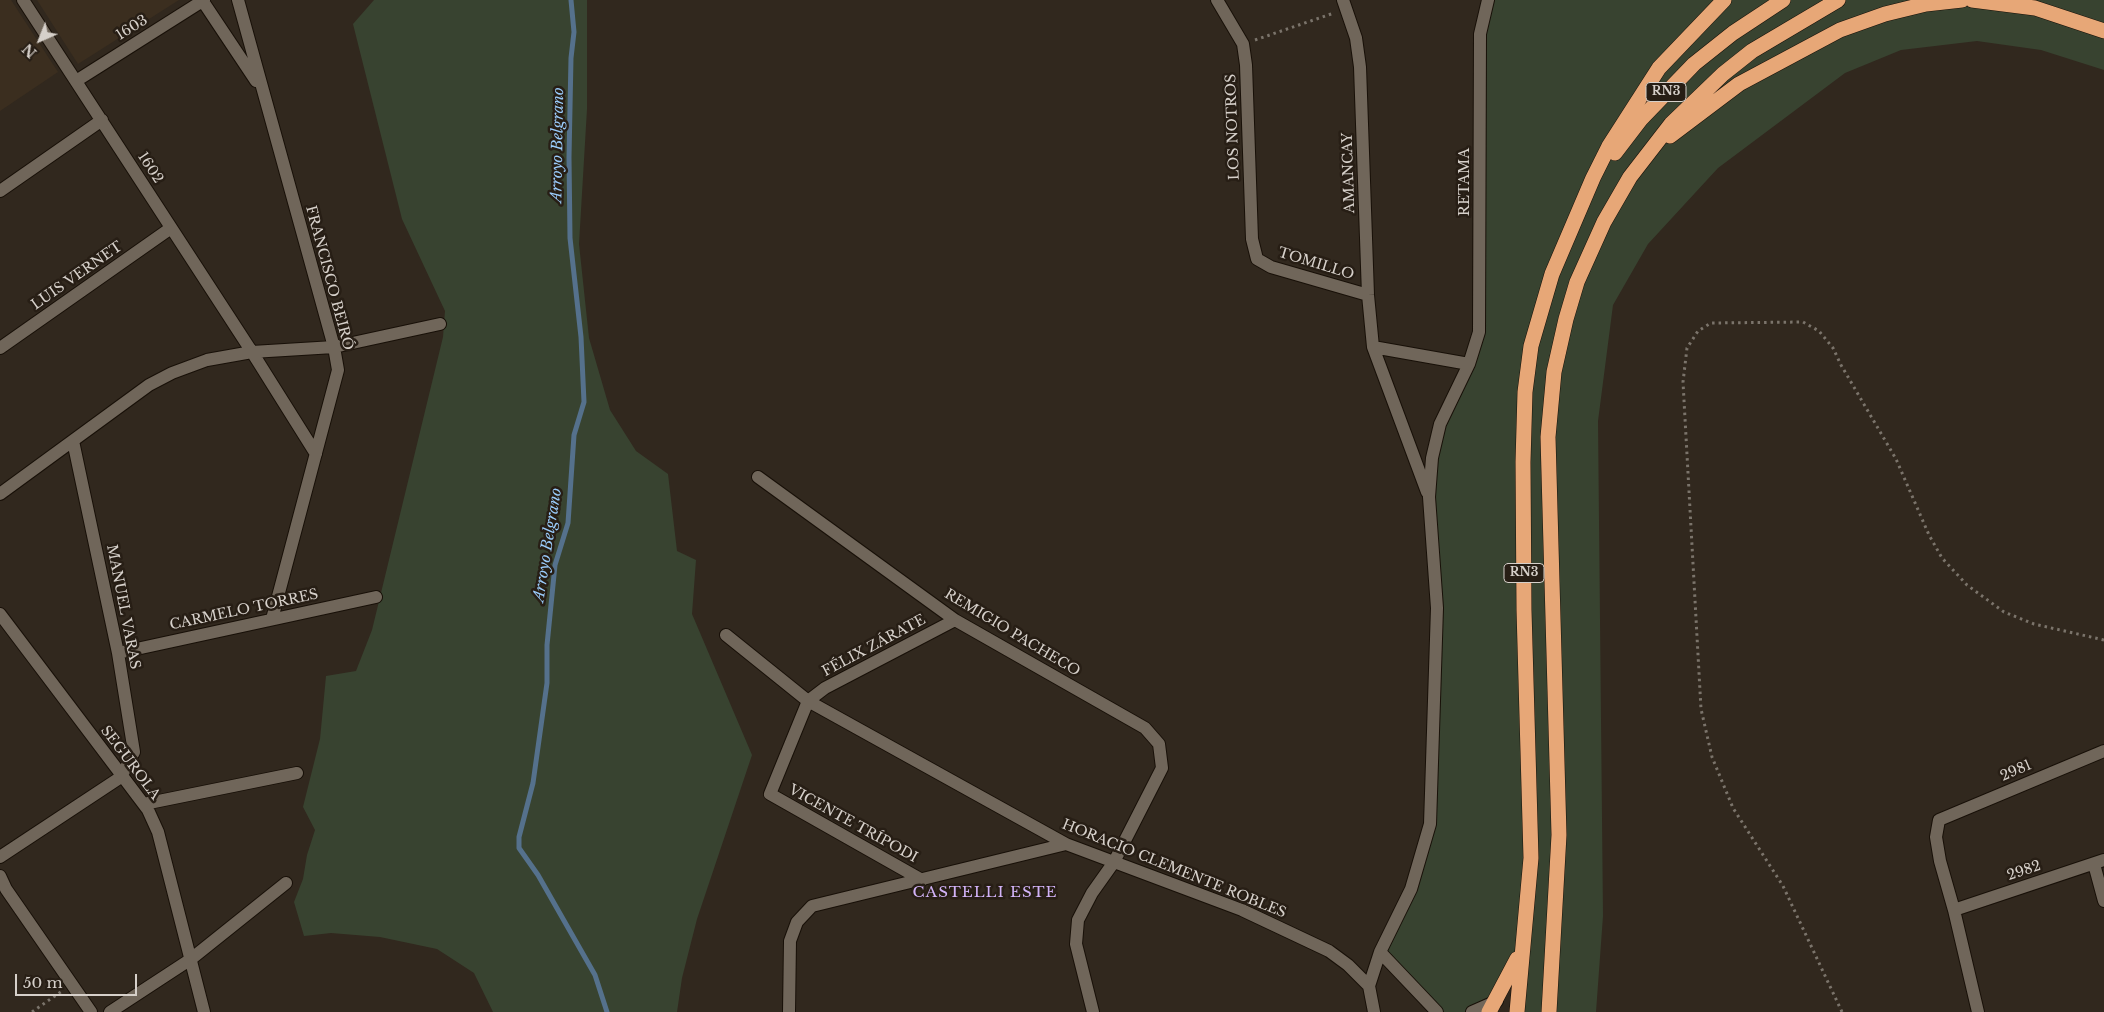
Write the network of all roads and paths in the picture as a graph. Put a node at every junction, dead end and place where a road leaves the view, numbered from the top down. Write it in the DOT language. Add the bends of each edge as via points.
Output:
graph roads {
  1 [pos="23,0"];
  2 [pos="203,0"];
  3 [pos="238,0"];
  4 [pos="1217,0"];
  5 [pos="1488,0"];
  6 [pos="1724,0"];
  7 [pos="1783,0"];
  8 [pos="1838,0"];
  9 [pos="1962,0"];
  10 [pos="1972,0"];
  11 [pos="1344,4"];
  12 [pos="2104,31"];
  13 [pos="1242,44"];
  14 [pos="76,81"];
  15 [pos="261,89"];
  16 [pos="102,120"];
  17 [pos="1647,153"];
  18 [pos="0,191"];
  19 [pos="1578,212"];
  20 [pos="171,228"];
  21 [pos="1257,259"];
  22 [pos="1368,295"];
  23 [pos="440,324"];
  24 [pos="334,347"];
  25 [pos="1372,347"];
  26 [pos="0,348"];
  27 [pos="252,352"];
  28 [pos="1469,364"];
  29 [pos="73,440"];
  30 [pos="316,454"];
  31 [pos="758,477"];
  32 [pos="0,494"];
  33 [pos="1429,497"];
  34 [pos="376,597"];
  35 [pos="0,614"];
  36 [pos="272,619"];
  37 [pos="955,620"];
  38 [pos="726,635"];
  39 [pos="2104,640"];
  40 [pos="118,653"];
  41 [pos="808,701"];
  42 [pos="2104,750"];
  43 [pos="297,773"];
  44 [pos="121,777"];
  45 [pos="144,804"];
  46 [pos="1066,844"];
  47 [pos="0,857"];
  48 [pos="1114,862"];
  49 [pos="2099,862"];
  50 [pos="0,876"];
  51 [pos="922,880"];
  52 [pos="286,883"];
  53 [pos="2104,901"];
  54 [pos="1954,910"];
  55 [pos="1524,942"];
  56 [pos="1380,952"];
  57 [pos="191,959"];
  58 [pos="72,984"];
  59 [pos="1369,986"];
  60 [pos="1493,1007"];
  61 [pos="32,1012"];
  62 [pos="92,1012"];
  63 [pos="110,1012"];
  64 [pos="204,1012"];
  65 [pos="789,1012"];
  66 [pos="1093,1012"];
  67 [pos="1374,1012"];
  68 [pos="1437,1012"];
  69 [pos="1472,1012"];
  70 [pos="1517,1012"];
  71 [pos="1549,1012"];
  72 [pos="1842,1012"];
  73 [pos="1978,1012"];
  1 -- 14 [label="street, 1602"];
  2 -- 14 [label="street, 1603"];
  2 -- 15 [label="street, FRANCISCO BEIRÓ"];
  3 -- 15 [label="street, FRANCISCO BEIRÓ"];
  4 -- 13 [label="street, LOS NOTROS"];
  5 -- 28 [label="street, RETAMA" via="1480,34 1479,332"];
  6 -- 19 [label="highway" via="1676,49 1637,99 1609,146"];
  7 -- 19 [label="highway, RN3" via="1714,47 1661,98 1621,144"];
  8 -- 17 [label="highway, RN3" via="1752,51 1723,74 1671,124"];
  9 -- 17 [label="highway" via="1926,4 1886,14 1832,34 1739,84"];
  10 -- 12 [label="highway" via="2035,8"];
  11 -- 13 [label="path"];
  11 -- 22 [label="street, AMANCAY" via="1356,38 1360,67"];
  13 -- 21 [label="street, LOS NOTROS" via="1246,65 1252,239"];
  14 -- 16 [label="street, 1602"];
  15 -- 24 [label="street, FRANCISCO BEIRÓ"];
  16 -- 18 [label="street"];
  16 -- 20 [label="street, 1602"];
  17 -- 71 [label="highway, RN3" via="1604,222 1577,282 1559,345 1550,405 1548,472 1559,836"];
  19 -- 55 [label="highway, RN3" via="1543,302 1531,346 1525,392 1524,610 1531,858"];
  20 -- 26 [label="street, LUIS VERNET"];
  20 -- 27 [label="street, 1602"];
  21 -- 22 [label="street, TOMILLO" via="1271,267"];
  22 -- 25 [label="street, AMANCAY"];
  23 -- 24 [label="street"];
  24 -- 27 [label="street"];
  24 -- 30 [label="street, FRANCISCO BEIRÓ" via="338,370"];
  25 -- 28 [label="street"];
  25 -- 33 [label="street, AMANCAY"];
  27 -- 29 [label="street" via="207,360 172,373 149,385"];
  27 -- 30 [label="street, 1602"];
  28 -- 33 [label="street, RETAMA" via="1440,424 1432,458"];
  29 -- 32 [label="street"];
  29 -- 40 [label="street, MANUEL VARAS"];
  30 -- 36 [label="street, FRANCISCO BEIRÓ"];
  31 -- 37 [label="street, REMIGIO PACHECO"];
  33 -- 56 [label="street" via="1437,608 1430,824 1411,889"];
  34 -- 36 [label="street, CARMELO TORRES"];
  35 -- 44 [label="street, SEGUROLA"];
  36 -- 40 [label="street, CARMELO TORRES"];
  37 -- 41 [label="street, FÉLIX ZÁRATE" via="824,688"];
  37 -- 48 [label="street, REMIGIO PACHECO" via="1145,728 1159,744 1162,768"];
  38 -- 41 [label="street, HORACIO CLEMENTE ROBLES"];
  39 -- 72 [label="path" via="2034,624 2004,612 1967,586 1942,558 1896,459 1833,348 1819,331 1803,322 1711,323 1698,331 1687,348 1683,382 1700,709 1712,757 1733,808 1782,886"];
  40 -- 44 [label="street, MANUEL VARAS" via="134,752"];
  41 -- 46 [label="street, HORACIO CLEMENTE ROBLES"];
  41 -- 51 [label="street, VICENTE TRÍPODI" via="770,794"];
  42 -- 54 [label="street, 2981" via="1939,820 1936,837"];
  43 -- 45 [label="street"];
  44 -- 45 [label="street, SEGUROLA"];
  44 -- 47 [label="street"];
  45 -- 57 [label="street, SEGUROLA" via="158,832"];
  46 -- 48 [label="street, HORACIO CLEMENTE ROBLES"];
  46 -- 51 [label="street, VICENTE TRÍPODI"];
  48 -- 59 [label="street, HORACIO CLEMENTE ROBLES" via="1242,910 1316,943"];
  48 -- 66 [label="street" via="1078,920 1076,944"];
  49 -- 53 [label="street"];
  49 -- 54 [label="street, 2982"];
  50 -- 58 [label="street"];
  51 -- 65 [label="street, VICENTE TRÍPODI" via="812,906 797,922 790,941"];
  52 -- 57 [label="street"];
  54 -- 73 [label="street"];
  55 -- 60 [label="highway" via="1514,969"];
  55 -- 70 [label="highway, RN3"];
  56 -- 59 [label="street"];
  56 -- 68 [label="street"];
  57 -- 63 [label="street"];
  57 -- 64 [label="street, SEGUROLA"];
  58 -- 61 [label="path"];
  58 -- 62 [label="street"];
  59 -- 67 [label="street"];
  60 -- 69 [label="street"];
}
